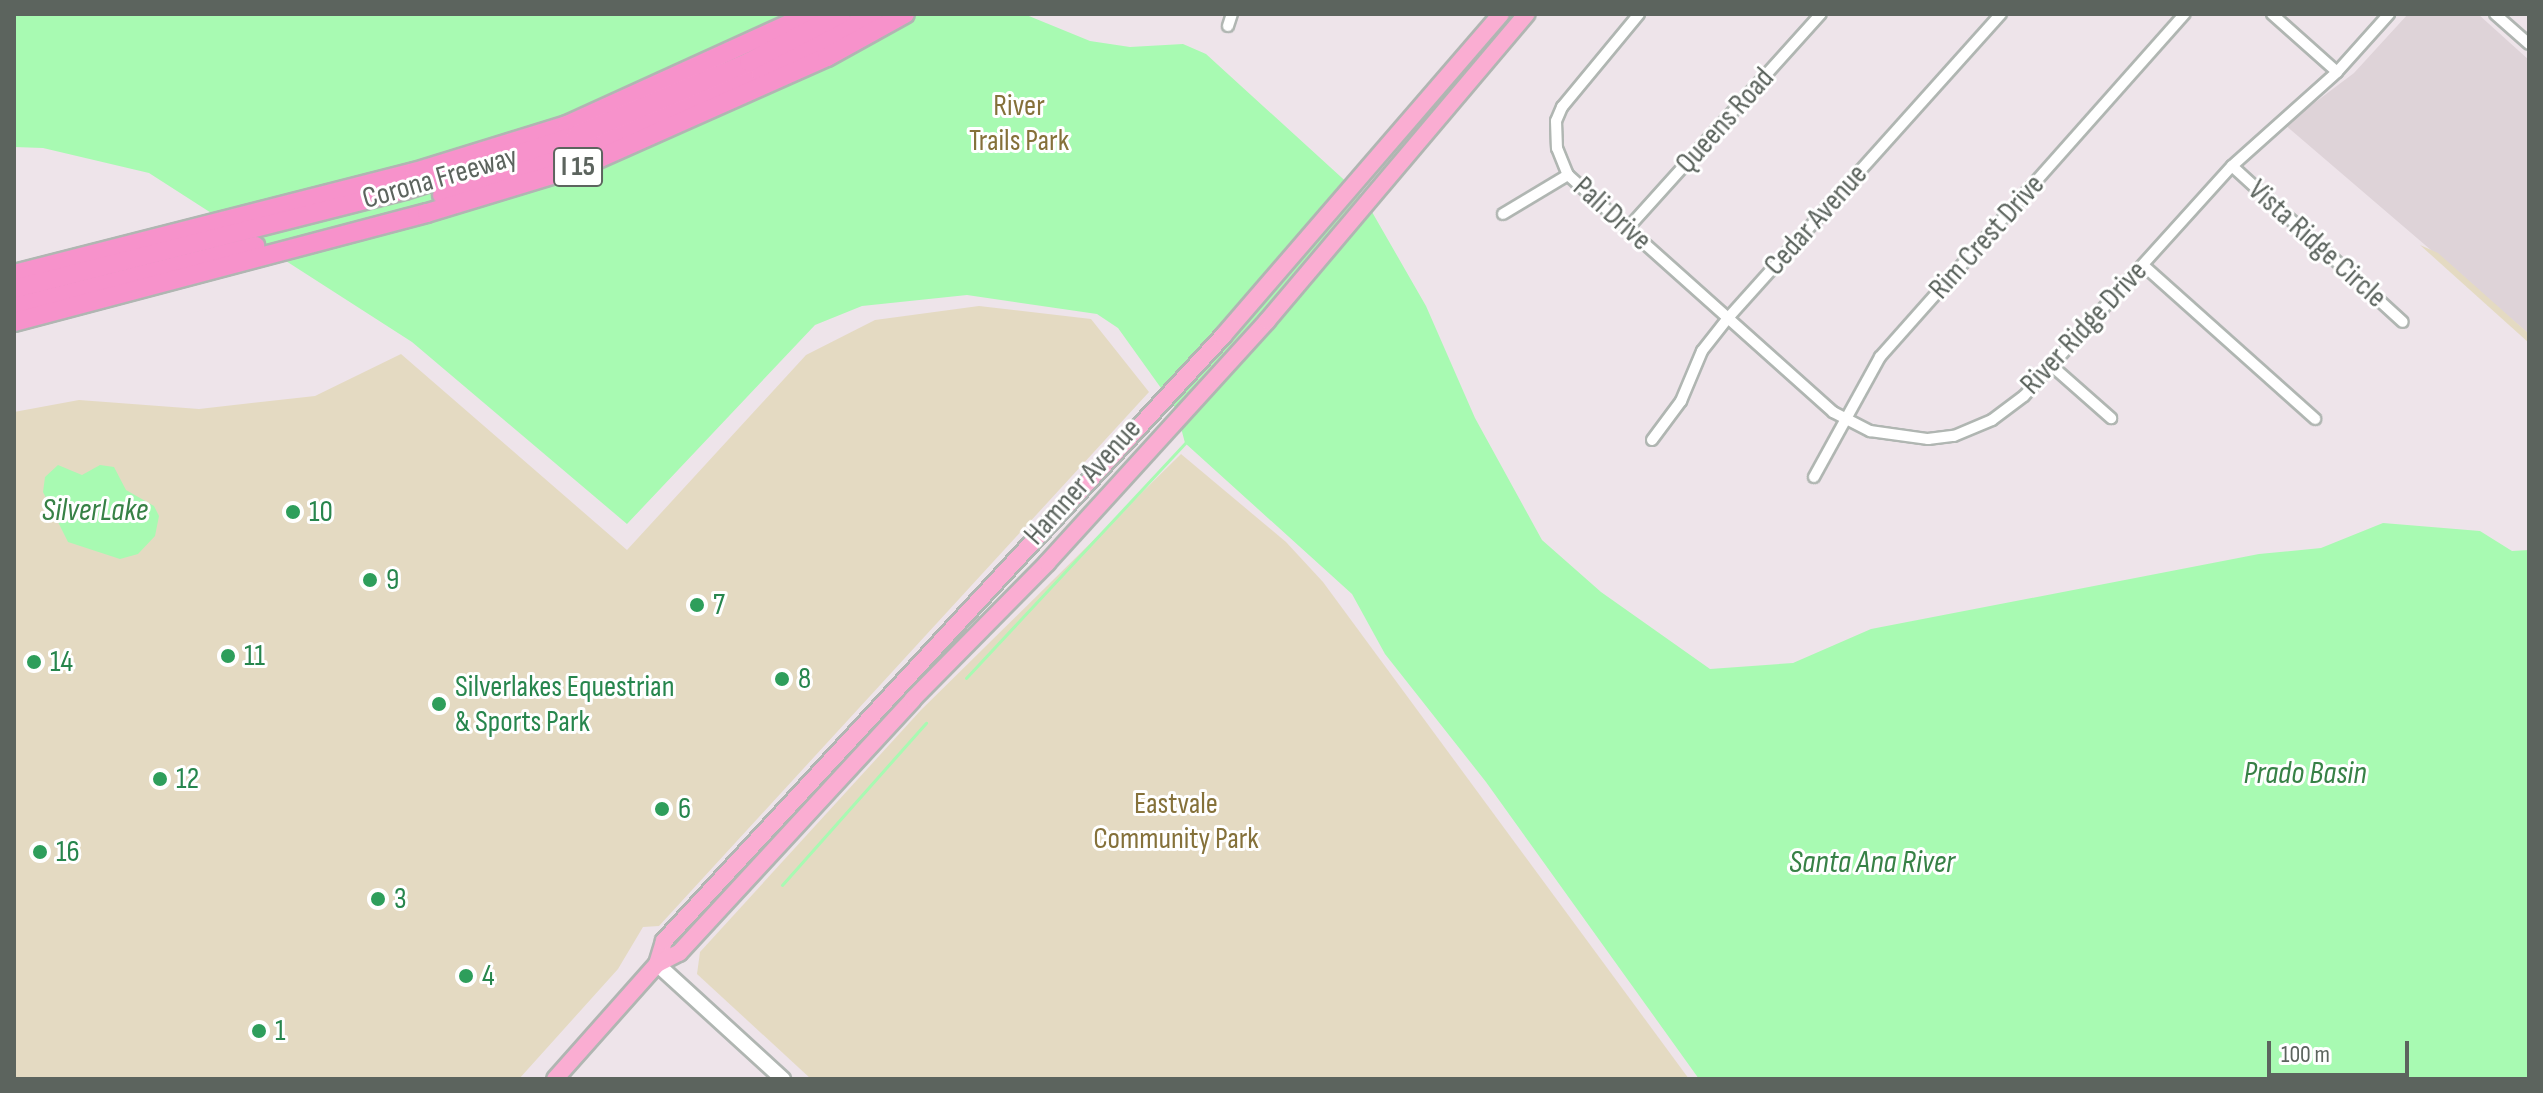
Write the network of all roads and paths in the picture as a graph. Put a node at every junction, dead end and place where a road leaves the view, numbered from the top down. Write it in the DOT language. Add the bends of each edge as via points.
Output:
graph roads {
  1 [pos="811,14"];
  2 [pos="841,14"];
  3 [pos="874,14"];
  4 [pos="905,14"];
  5 [pos="1232,14"];
  6 [pos="1501,14"];
  7 [pos="1526,14"];
  8 [pos="1639,14"];
  9 [pos="1821,14"];
  10 [pos="2001,14"];
  11 [pos="2185,14"];
  12 [pos="2272,14"];
  13 [pos="2389,14"];
  14 [pos="2495,14"];
  15 [pos="1228,26"];
  16 [pos="2529,44"];
  17 [pos="2337,72"];
  18 [pos="2232,166"];
  19 [pos="1568,175"];
  20 [pos="1503,214"];
  21 [pos="1628,228"];
  22 [pos="188,237"];
  23 [pos="224,260"];
  24 [pos="2143,265"];
  25 [pos="14,274"];
  26 [pos="14,289"];
  27 [pos="14,307"];
  28 [pos="1728,318"];
  29 [pos="14,322"];
  30 [pos="2403,322"];
  31 [pos="2052,366"];
  32 [pos="2111,418"];
  33 [pos="2315,419"];
  34 [pos="1847,420"];
  35 [pos="1652,440"];
  36 [pos="1814,477"];
  37 [pos="657,964"];
  38 [pos="555,1079"];
  39 [pos="783,1079"];
  1 -- 22 [label="highway, Corona Freeway / I 15" via="567,125"];
  2 -- 22 [label="highway" via="749,62 577,135 405,190"];
  3 -- 23 [label="highway" via="761,73 606,141"];
  4 -- 23 [label="highway, Corona Freeway / I 15" via="827,57 582,166"];
  5 -- 15 [label="street"];
  6 -- 37 [label="main road, Hamner Avenue" via="1037,541 664,941"];
  7 -- 37 [label="main road, Hamner Avenue" via="1267,321 1047,563 913,699 679,953"];
  8 -- 19 [label="street, Pali Drive" via="1562,107 1556,121 1557,148"];
  9 -- 21 [label="street, Queens Road"];
  10 -- 28 [label="street, Cedar Avenue"];
  11 -- 34 [label="street, Rim Crest Drive" via="1880,357"];
  12 -- 17 [label="street"];
  13 -- 17 [label="street, River Ridge Drive"];
  14 -- 16 [label="street"];
  17 -- 18 [label="street, River Ridge Drive"];
  18 -- 24 [label="street, River Ridge Drive"];
  18 -- 30 [label="street, Vista Ridge Circle"];
  19 -- 20 [label="street"];
  19 -- 21 [label="street, Pali Drive"];
  21 -- 28 [label="street, Pali Drive"];
  22 -- 25 [label="highway, Corona Freeway / I 15"];
  22 -- 26 [label="highway"];
  23 -- 27 [label="highway"];
  23 -- 29 [label="highway, Corona Freeway / I 15"];
  24 -- 31 [label="street, River Ridge Drive"];
  24 -- 33 [label="street"];
  28 -- 34 [label="street, River Ridge Drive"];
  28 -- 35 [label="street, Cedar Avenue" via="1702,351 1681,401"];
  31 -- 32 [label="street"];
  31 -- 34 [label="street, River Ridge Drive" via="1992,420 1954,436 1899,438"];
  34 -- 36 [label="street, Rim Crest Drive"];
  37 -- 38 [label="main road, Hamner Avenue"];
  37 -- 39 [label="street"];
}
